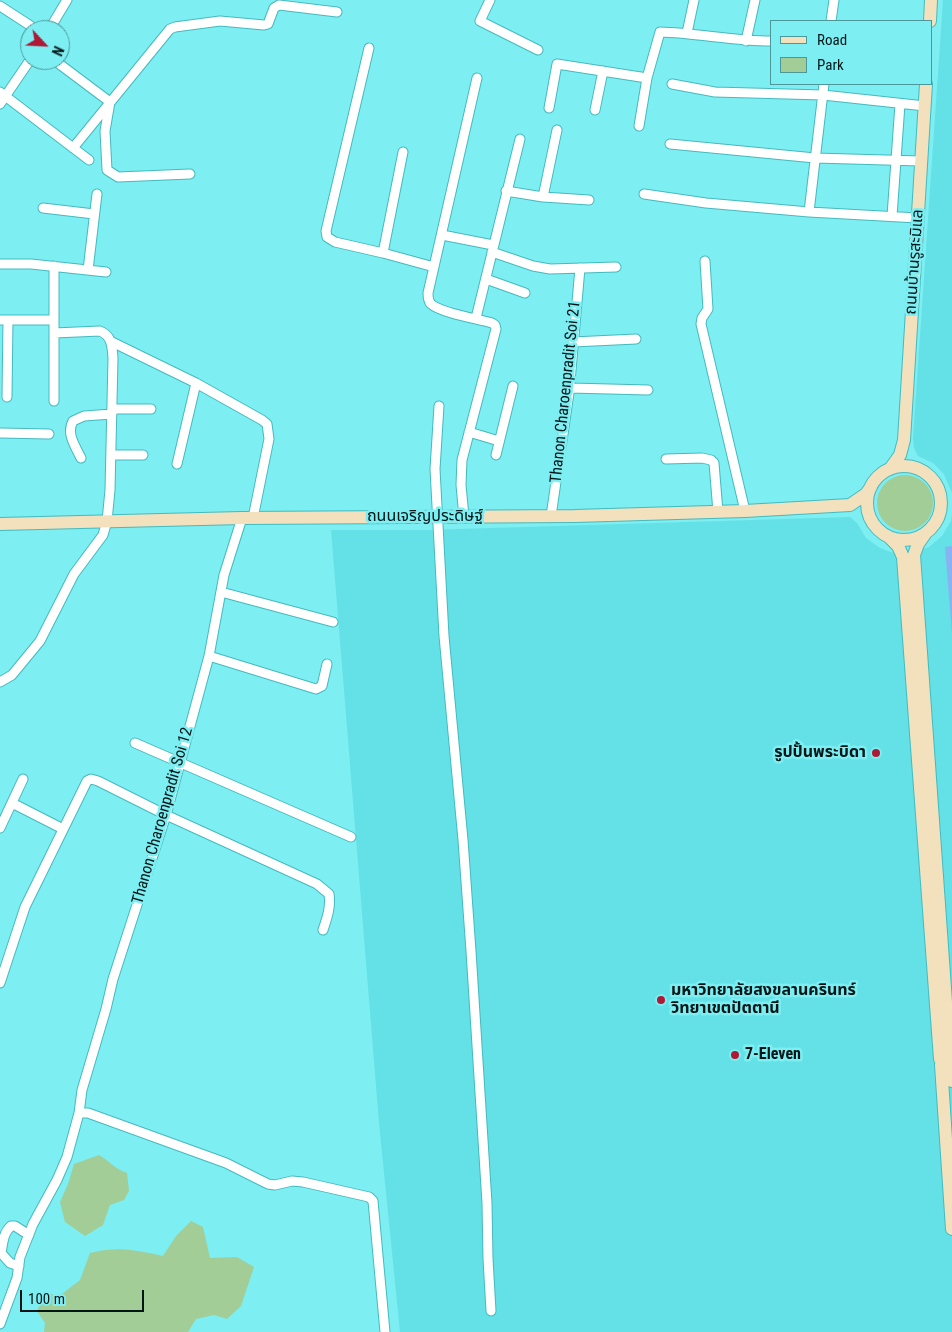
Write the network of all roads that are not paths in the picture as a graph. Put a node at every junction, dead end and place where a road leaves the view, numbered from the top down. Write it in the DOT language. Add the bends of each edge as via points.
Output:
graph roads {
  1 [pos="67,0"];
  2 [pos="490,0"];
  3 [pos="694,0"];
  4 [pos="755,0"];
  5 [pos="834,0"];
  6 [pos="931,0"];
  7 [pos="0,6"];
  8 [pos="337,12"];
  9 [pos="22,20"];
  10 [pos="55,20"];
  11 [pos="831,20"];
  12 [pos="930,20"];
  13 [pos="687,33"];
  14 [pos="746,41"];
  15 [pos="770,41"];
  16 [pos="369,48"];
  17 [pos="538,50"];
  18 [pos="22,70"];
  19 [pos="67,70"];
  20 [pos="603,71"];
  21 [pos="477,78"];
  22 [pos="647,78"];
  23 [pos="672,84"];
  24 [pos="824,85"];
  25 [pos="926,85"];
  26 [pos="822,95"];
  27 [pos="2,97"];
  28 [pos="110,102"];
  29 [pos="900,104"];
  30 [pos="925,106"];
  31 [pos="549,108"];
  32 [pos="594,110"];
  33 [pos="639,126"];
  34 [pos="557,130"];
  35 [pos="520,139"];
  36 [pos="670,144"];
  37 [pos="73,148"];
  38 [pos="404,152"];
  39 [pos="815,158"];
  40 [pos="89,160"];
  41 [pos="896,160"];
  42 [pos="921,161"];
  43 [pos="190,174"];
  44 [pos="506,191"];
  45 [pos="97,194"];
  46 [pos="644,194"];
  47 [pos="543,197"];
  48 [pos="589,200"];
  49 [pos="43,208"];
  50 [pos="809,212"];
  51 [pos="94,214"];
  52 [pos="892,216"];
  53 [pos="918,218"];
  54 [pos="442,235"];
  55 [pos="492,248"];
  56 [pos="383,253"];
  57 [pos="706,261"];
  58 [pos="0,264"];
  59 [pos="54,266"];
  60 [pos="616,266"];
  61 [pos="434,267"];
  62 [pos="580,268"];
  63 [pos="88,270"];
  64 [pos="106,272"];
  65 [pos="486,279"];
  66 [pos="524,293"];
  67 [pos="476,318"];
  68 [pos="4,320"];
  69 [pos="54,320"];
  70 [pos="54,333"];
  71 [pos="636,339"];
  72 [pos="112,342"];
  73 [pos="573,342"];
  74 [pos="196,384"];
  75 [pos="513,386"];
  76 [pos="570,388"];
  77 [pos="648,390"];
  78 [pos="7,397"];
  79 [pos="54,401"];
  80 [pos="439,406"];
  81 [pos="151,410"];
  82 [pos="112,412"];
  83 [pos="469,432"];
  84 [pos="0,433"];
  85 [pos="49,434"];
  86 [pos="904,440"];
  87 [pos="499,441"];
  88 [pos="111,455"];
  89 [pos="143,455"];
  90 [pos="496,455"];
  91 [pos="81,458"];
  92 [pos="666,459"];
  93 [pos="177,464"];
  94 [pos="890,469"];
  95 [pos="921,470"];
  96 [pos="871,487"];
  97 [pos="850,505"];
  98 [pos="745,511"];
  99 [pos="718,512"];
  100 [pos="551,516"];
  101 [pos="438,517"];
  102 [pos="464,517"];
  103 [pos="247,518"];
  104 [pos="872,520"];
  105 [pos="106,521"];
  106 [pos="0,524"];
  107 [pos="925,534"];
  108 [pos="889,537"];
  109 [pos="222,592"];
  110 [pos="333,622"];
  111 [pos="209,656"];
  112 [pos="327,664"];
  113 [pos="0,682"];
  114 [pos="135,743"];
  115 [pos="179,763"];
  116 [pos="22,779"];
  117 [pos="12,803"];
  118 [pos="166,815"];
  119 [pos="0,828"];
  120 [pos="63,829"];
  121 [pos="351,837"];
  122 [pos="323,930"];
  123 [pos="0,984"];
  124 [pos="945,1061"];
  125 [pos="952,1081"];
  126 [pos="80,1113"];
  127 [pos="952,1229"];
  128 [pos="28,1236"];
  129 [pos="19,1266"];
  130 [pos="491,1311"];
  131 [pos="0,1324"];
  132 [pos="385,1332"];
  1 -- 10 [label="street"];
  2 -- 17 [label="street" via="480,21"];
  3 -- 13 [label="street"];
  4 -- 14 [label="street"];
  5 -- 11 [label="street"];
  6 -- 12 [label="main road"];
  7 -- 9 [label="street"];
  8 -- 28 [label="street" via="279,5 274,8 268,24 264,25 220,21 175,27"];
  13 -- 14 [label="street"];
  13 -- 22 [label="street" via="660,32"];
  14 -- 15 [label="street"];
  16 -- 56 [label="street" via="326,230 327,236 335,242"];
  18 -- 27 [label="street"];
  19 -- 28 [label="street"];
  20 -- 22 [label="street"];
  20 -- 31 [label="street" via="557,64"];
  20 -- 32 [label="street"];
  21 -- 54 [label="street"];
  22 -- 33 [label="street"];
  23 -- 26 [label="street" via="714,92"];
  24 -- 26 [label="street"];
  25 -- 30 [label="main road, ถนนบ้านรูสะมิแล"];
  26 -- 29 [label="street"];
  26 -- 39 [label="street"];
  27 -- 37 [label="street"];
  28 -- 37 [label="street"];
  28 -- 43 [label="street" via="104,131 107,170 118,177"];
  29 -- 30 [label="street"];
  29 -- 41 [label="street"];
  30 -- 42 [label="main road, ถนนบ้านรูสะมิแล"];
  34 -- 47 [label="street"];
  35 -- 44 [label="street"];
  36 -- 39 [label="street"];
  37 -- 40 [label="street"];
  38 -- 56 [label="street"];
  39 -- 41 [label="street"];
  39 -- 50 [label="street"];
  41 -- 42 [label="street"];
  41 -- 52 [label="street"];
  42 -- 53 [label="main road, ถนนบ้านรูสะมิแล"];
  44 -- 47 [label="street"];
  44 -- 55 [label="street"];
  45 -- 51 [label="street"];
  46 -- 50 [label="street"];
  47 -- 48 [label="street"];
  49 -- 51 [label="street"];
  50 -- 52 [label="street"];
  51 -- 63 [label="street"];
  52 -- 53 [label="street"];
  53 -- 86 [label="main road, ถนนบ้านรูสะมิแล"];
  54 -- 55 [label="street"];
  54 -- 61 [label="street"];
  55 -- 62 [label="street" via="533,266"];
  55 -- 65 [label="street"];
  56 -- 61 [label="street"];
  57 -- 98 [label="street" via="708,309 701,324"];
  58 -- 59 [label="street"];
  59 -- 63 [label="street"];
  59 -- 69 [label="street"];
  60 -- 62 [label="street"];
  61 -- 67 [label="street" via="428,293 432,305"];
  62 -- 73 [label="street, Thanon Charoenpradit Soi 21"];
  63 -- 64 [label="street"];
  65 -- 66 [label="street"];
  65 -- 67 [label="street"];
  67 -- 83 [label="street" via="495,325 496,329"];
  68 -- 69 [label="street"];
  68 -- 78 [label="street"];
  69 -- 70 [label="street"];
  70 -- 72 [label="street, Thanon Charoenpradit Soi 12" via="100,331"];
  70 -- 79 [label="street"];
  71 -- 73 [label="street"];
  72 -- 74 [label="street, Thanon Charoenpradit Soi 12"];
  72 -- 82 [label="street"];
  73 -- 76 [label="street, Thanon Charoenpradit Soi 21"];
  74 -- 93 [label="street"];
  74 -- 103 [label="street, Thanon Charoenpradit Soi 12" via="266,424 269,439"];
  75 -- 87 [label="street"];
  76 -- 77 [label="street"];
  76 -- 100 [label="street, Thanon Charoenpradit Soi 21"];
  80 -- 101 [label="street" via="435,469"];
  81 -- 82 [label="street"];
  82 -- 88 [label="street"];
  82 -- 91 [label="street" via="73,420 70,433"];
  83 -- 87 [label="street"];
  83 -- 102 [label="street" via="462,460"];
  84 -- 85 [label="street"];
  86 -- 94 [label="main road, ถนนบ้านรูสะมิแล" via="900,455"];
  86 -- 95 [label="main road, ถนนบ้านรูสะมิแล" via="907,454"];
  87 -- 90 [label="street"];
  88 -- 89 [label="street"];
  88 -- 105 [label="street"];
  92 -- 99 [label="street" via="711,460"];
  94 -- 95 [label="main road" via="906,466"];
  94 -- 96 [label="main road"];
  95 -- 107 [label="main road" via="937,486 941,506 933,526"];
  96 -- 97 [label="main road"];
  96 -- 104 [label="main road" via="868,503"];
  97 -- 98 [label="main road, ถนนเจริญประดิษฐ์"];
  97 -- 104 [label="main road"];
  98 -- 99 [label="main road, ถนนเจริญประดิษฐ์"];
  99 -- 100 [label="main road, ถนนเจริญประดิษฐ์"];
  100 -- 102 [label="main road, ถนนเจริญประดิษฐ์"];
  101 -- 102 [label="main road, ถนนเจริญประดิษฐ์"];
  101 -- 103 [label="main road, ถนนเจริญประดิษฐ์"];
  101 -- 130 [label="street" via="444,636 475,1014"];
  103 -- 105 [label="main road, ถนนเจริญประดิษฐ์"];
  103 -- 109 [label="street, Thanon Charoenpradit Soi 12" via="224,575"];
  104 -- 108 [label="main road"];
  105 -- 106 [label="main road, ถนนเจริญประดิษฐ์"];
  105 -- 113 [label="street" via="100,541 74,574 40,641 12,675"];
  107 -- 108 [label="main road" via="913,539"];
  107 -- 124 [label="main road" via="914,555"];
  108 -- 124 [label="main road" via="903,557"];
  109 -- 110 [label="street"];
  109 -- 111 [label="street, Thanon Charoenpradit Soi 12"];
  111 -- 112 [label="street" via="316,689 322,686"];
  111 -- 115 [label="street, Thanon Charoenpradit Soi 12"];
  114 -- 115 [label="street"];
  115 -- 118 [label="street, Thanon Charoenpradit Soi 12"];
  115 -- 121 [label="street"];
  116 -- 117 [label="street"];
  117 -- 119 [label="street"];
  117 -- 120 [label="street"];
  118 -- 120 [label="street" via="91,779 87,781"];
  118 -- 122 [label="street" via="325,890 329,894 330,910"];
  118 -- 126 [label="street, Thanon Charoenpradit Soi 12" via="113,979 82,1090"];
  120 -- 123 [label="street" via="25,907"];
  124 -- 125 [label="main road"];
  124 -- 127 [label="main road"];
  126 -- 128 [label="street, Thanon Charoenpradit Soi 12" via="58,1180"];
  126 -- 132 [label="street" via="93,1114 226,1163 268,1184 303,1182 369,1197 373,1201"];
  128 -- 129 [label="street, Thanon Charoenpradit Soi 12"];
  128 -- 129 [label="street" via="15,1226 6,1230 1,1253"];
  129 -- 131 [label="street, Thanon Charoenpradit Soi 12"];
}
